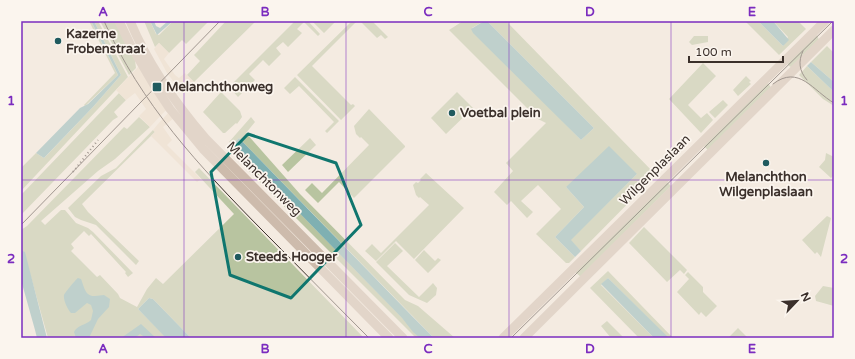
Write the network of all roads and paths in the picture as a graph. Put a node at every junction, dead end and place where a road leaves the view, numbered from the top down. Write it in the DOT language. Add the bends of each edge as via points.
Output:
graph roads {
  1 [pos="119,21"];
  2 [pos="130,21"];
  3 [pos="825,21"];
  4 [pos="834,30"];
  5 [pos="389,338"];
  6 [pos="403,338"];
  7 [pos="503,338"];
  8 [pos="524,338"];
  1 -- 5 [label="street, Melanchtonweg" via="154,85 203,149"];
  2 -- 6 [label="street, Melanchtonweg" via="156,73 191,121"];
  3 -- 7 [label="street, Wilgenplaslaan"];
  4 -- 8 [label="street, Wilgenplaslaan"];
}
